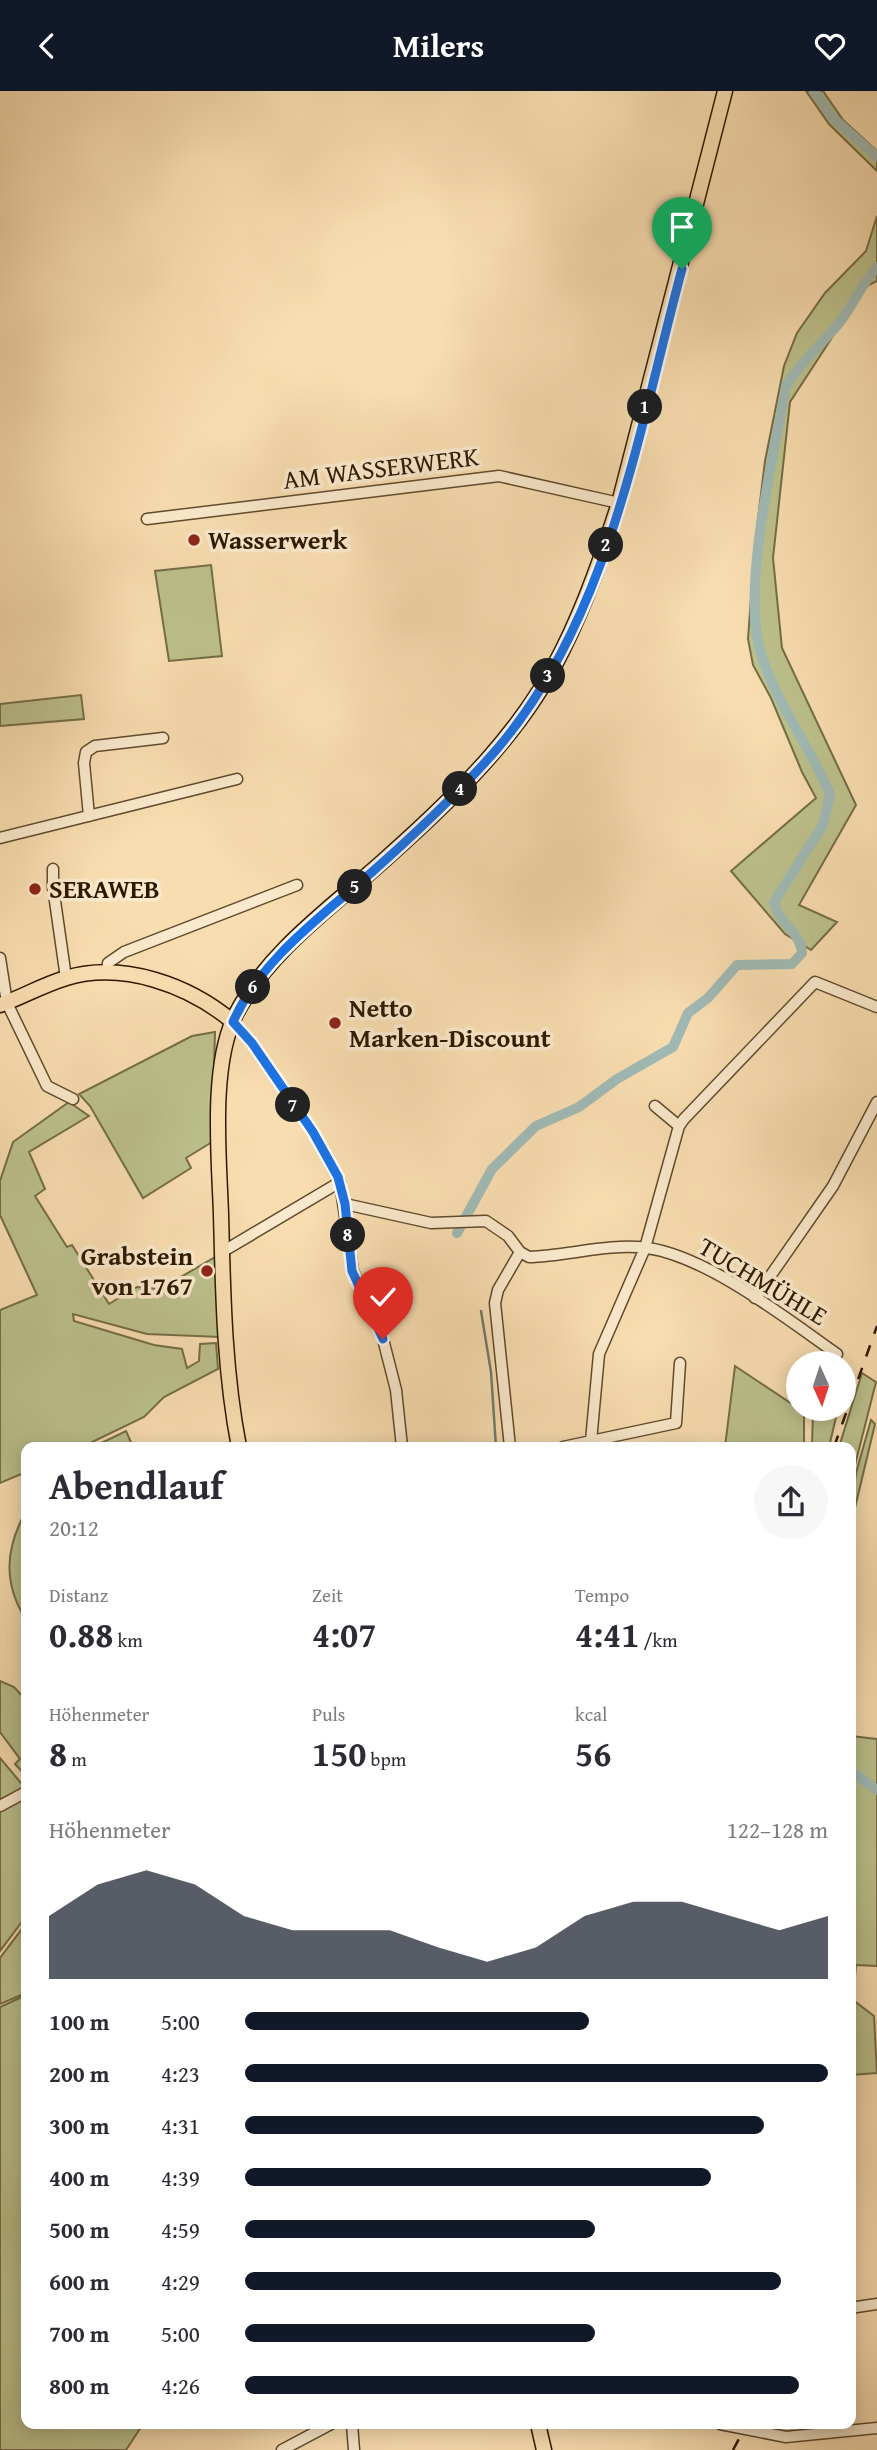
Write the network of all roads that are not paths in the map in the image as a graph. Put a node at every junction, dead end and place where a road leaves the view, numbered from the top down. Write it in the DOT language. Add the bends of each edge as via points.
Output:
graph roads {
  1 [pos="725,91"];
  2 [pos="619,503"];
  3 [pos="147,519"];
  4 [pos="163,738"];
  5 [pos="237,779"];
  6 [pos="89,816"];
  7 [pos="0,838"];
  8 [pos="53,869"];
  9 [pos="297,885"];
  10 [pos="0,958"];
  11 [pos="107,972"];
  12 [pos="66,978"];
  13 [pos="3,1004"];
  14 [pos="877,1007"];
  15 [pos="233,1022"];
  16 [pos="73,1099"];
  17 [pos="877,1102"];
  18 [pos="655,1106"];
  19 [pos="679,1126"];
  20 [pos="340,1182"];
  21 [pos="345,1204"];
  22 [pos="645,1248"];
  23 [pos="222,1252"];
  24 [pos="520,1252"];
  25 [pos="755,1298"];
  26 [pos="833,1351"];
  27 [pos="680,1363"];
  28 [pos="590,1441"];
  29 [pos="238,1442"];
  30 [pos="401,1442"];
  31 [pos="509,1442"];
  32 [pos="586,1442"];
  33 [pos="21,1794"];
  34 [pos="0,1805"];
  35 [pos="877,2304"];
  36 [pos="856,2307"];
  37 [pos="877,2428"];
  38 [pos="322,2429"];
  39 [pos="352,2429"];
  40 [pos="539,2429"];
  41 [pos="549,2429"];
  42 [pos="761,2429"];
  43 [pos="282,2450"];
  44 [pos="354,2450"];
  45 [pos="545,2450"];
  1 -- 2 [label="main road"];
  2 -- 3 [label="street, AM WASSERWERK" via="499,476"];
  2 -- 15 [label="main road" via="599,567 563,650 517,722 447,803 274,961 246,996"];
  4 -- 6 [label="street" via="95,746 86,752"];
  5 -- 6 [label="street"];
  6 -- 7 [label="street"];
  8 -- 12 [label="street"];
  9 -- 11 [label="street" via="124,952 108,963"];
  10 -- 13 [label="street"];
  11 -- 12 [label="main road"];
  11 -- 15 [label="main road" via="159,982"];
  12 -- 13 [label="main road"];
  13 -- 16 [label="street" via="47,1086"];
  14 -- 19 [label="street" via="815,982"];
  15 -- 20 [label="street" via="313,1132"];
  15 -- 23 [label="main road" via="219,1098"];
  17 -- 25 [label="street" via="832,1186"];
  18 -- 19 [label="street"];
  19 -- 22 [label="street"];
  20 -- 21 [label="street"];
  20 -- 23 [label="street"];
  21 -- 24 [label="street" via="431,1223 486,1221"];
  21 -- 30 [label="street" via="352,1271 383,1339 396,1390"];
  22 -- 24 [label="street, TUCHMÜHLE" via="547,1257"];
  22 -- 25 [label="street, TUCHMÜHLE" via="689,1260"];
  22 -- 28 [label="street" via="599,1354"];
  23 -- 29 [label="main road" via="230,1402"];
  24 -- 31 [label="street" via="495,1303"];
  25 -- 26 [label="street, TUCHMÜHLE"];
  27 -- 28 [label="street" via="676,1423"];
  28 -- 32 [label="street"];
  33 -- 34 [label="street"];
  35 -- 36 [label="street"];
  37 -- 42 [label="street" via="799,2437"];
  38 -- 43 [label="street"];
  39 -- 44 [label="street"];
  40 -- 45 [label="main road"];
  41 -- 45 [label="main road"];
}
